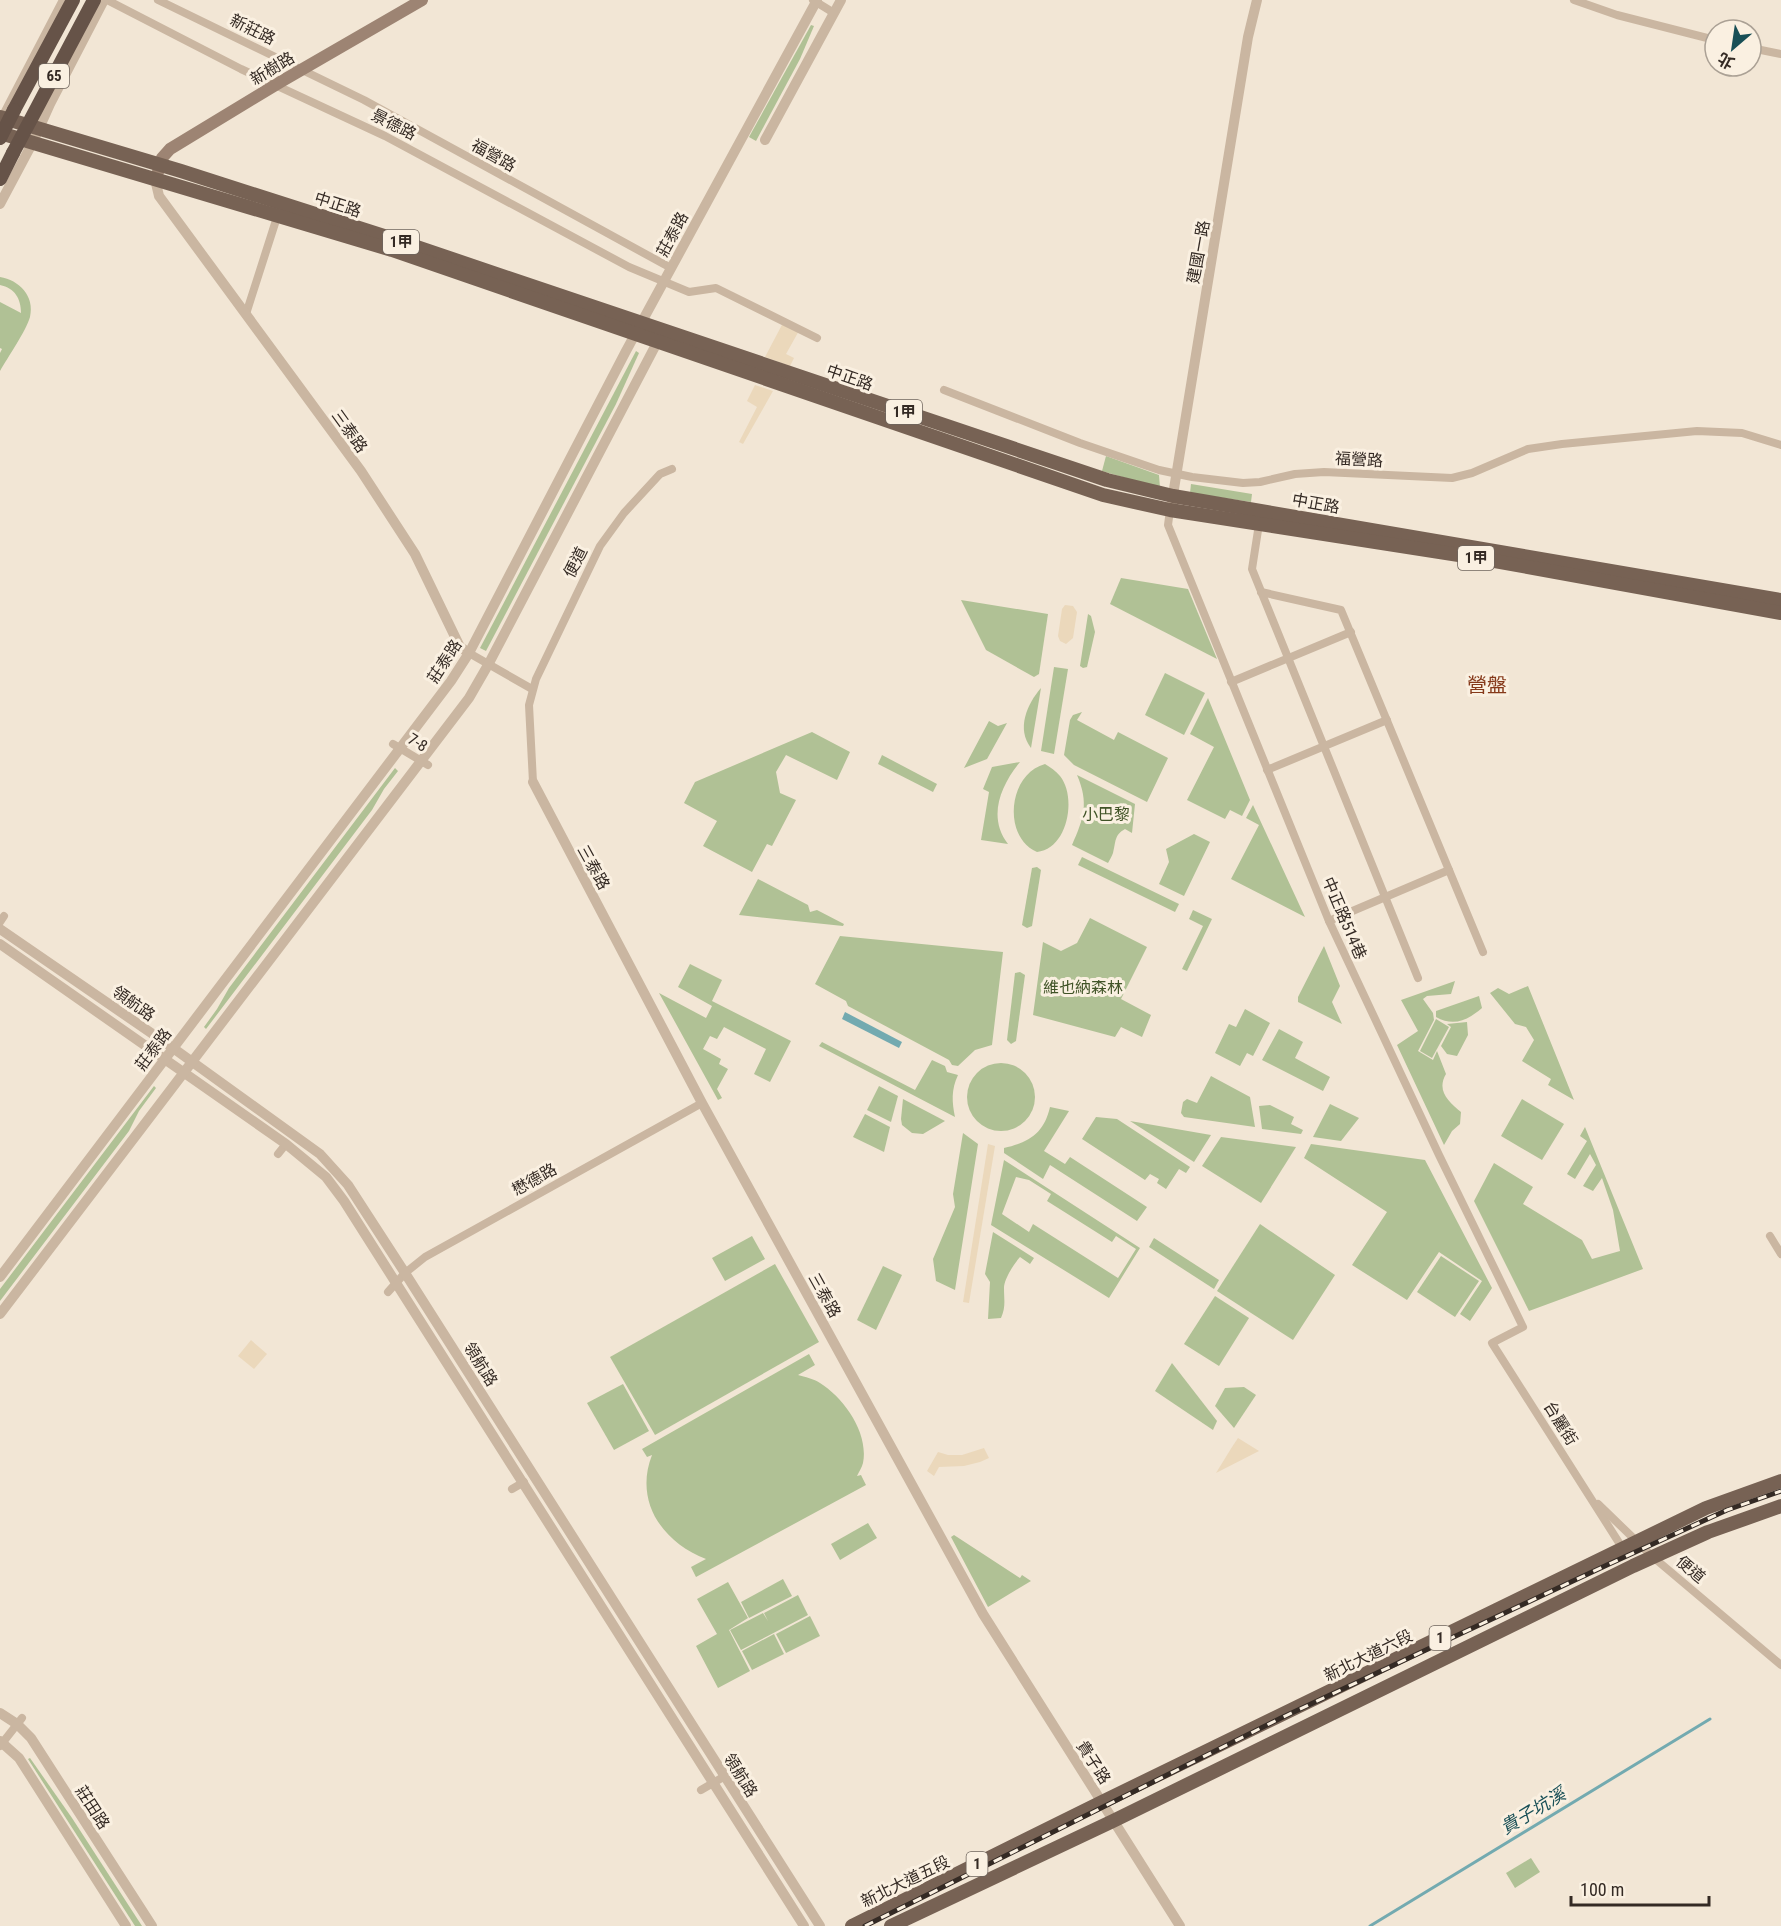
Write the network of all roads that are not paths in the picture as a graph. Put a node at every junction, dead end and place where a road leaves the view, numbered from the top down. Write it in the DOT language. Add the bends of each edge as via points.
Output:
graph roads {
  1 [pos="64,0"];
  2 [pos="74,0"];
  3 [pos="94,0"];
  4 [pos="106,0"];
  5 [pos="159,0"];
  6 [pos="422,0"];
  7 [pos="841,0"];
  8 [pos="1257,0"];
  9 [pos="1574,0"];
  10 [pos="815,1"];
  11 [pos="834,13"];
  12 [pos="1703,37"];
  13 [pos="1763,50"];
  14 [pos="1781,54"];
  15 [pos="303,69"];
  16 [pos="275,85"];
  17 [pos="1,119"];
  18 [pos="40,129"];
  19 [pos="0,133"];
  20 [pos="0,138"];
  21 [pos="765,140"];
  22 [pos="33,142"];
  23 [pos="157,172"];
  24 [pos="0,179"];
  25 [pos="0,204"];
  26 [pos="278,214"];
  27 [pos="671,268"];
  28 [pos="663,282"];
  29 [pos="246,314"];
  30 [pos="638,328"];
  31 [pos="660,335"];
  32 [pos="817,338"];
  33 [pos="944,390"];
  34 [pos="1781,445"];
  35 [pos="672,469"];
  36 [pos="1091,475"];
  37 [pos="1177,475"];
  38 [pos="1087,489"];
  39 [pos="1173,496"];
  40 [pos="1170,510"];
  41 [pos="1259,524"];
  42 [pos="1261,592"];
  43 [pos="1781,600"];
  44 [pos="1781,613"];
  45 [pos="1351,633"];
  46 [pos="469,652"];
  47 [pos="1288,658"];
  48 [pos="488,664"];
  49 [pos="1231,682"];
  50 [pos="532,689"];
  51 [pos="1387,720"];
  52 [pos="397,746"];
  53 [pos="1324,746"];
  54 [pos="424,763"];
  55 [pos="1267,770"];
  56 [pos="533,782"];
  57 [pos="1449,870"];
  58 [pos="1385,897"];
  59 [pos="1329,921"];
  60 [pos="0,929"];
  61 [pos="0,944"];
  62 [pos="1483,951"];
  63 [pos="1418,978"];
  64 [pos="173,1048"];
  65 [pos="165,1059"];
  66 [pos="191,1061"];
  67 [pos="183,1072"];
  68 [pos="702,1103"];
  69 [pos="286,1144"];
  70 [pos="279,1154"];
  71 [pos="1770,1236"];
  72 [pos="1781,1254"];
  73 [pos="405,1273"];
  74 [pos="0,1277"];
  75 [pos="397,1282"];
  76 [pos="388,1292"];
  77 [pos="0,1314"];
  78 [pos="1522,1327"];
  79 [pos="1781,1481"];
  80 [pos="524,1482"];
  81 [pos="512,1489"];
  82 [pos="1586,1490"];
  83 [pos="1781,1506"];
  84 [pos="1637,1542"];
  85 [pos="1623,1549"];
  86 [pos="1653,1557"];
  87 [pos="983,1614"];
  88 [pos="1781,1665"];
  89 [pos="0,1713"];
  90 [pos="19,1721"];
  91 [pos="1,1743"];
  92 [pos="725,1776"];
  93 [pos="713,1783"];
  94 [pos="701,1790"];
  95 [pos="1102,1802"];
  96 [pos="1113,1821"];
  97 [pos="126,1926"];
  98 [pos="152,1926"];
  99 [pos="804,1926"];
  100 [pos="819,1926"];
  101 [pos="852,1926"];
  102 [pos="891,1926"];
  103 [pos="1180,1926"];
  1 -- 17 [label="street"];
  2 -- 20 [label="highway, 65, bridge"];
  3 -- 24 [label="highway, 65, bridge"];
  4 -- 16 [label="street, 景德路"];
  4 -- 18 [label="street"];
  5 -- 15 [label="street, 新莊路"];
  6 -- 15 [label="main road, 新樹路"];
  7 -- 11 [label="street"];
  8 -- 37 [label="street, 建國一路"];
  9 -- 12 [label="street"];
  10 -- 11 [label="street"];
  10 -- 27 [label="street, 莊泰路"];
  11 -- 21 [label="street"];
  13 -- 14 [label="street"];
  15 -- 16 [label="main road, 新樹路"];
  15 -- 27 [label="street, 福營路"];
  16 -- 23 [label="main road, 新樹路" via="170,149"];
  16 -- 28 [label="street, 景德路" via="385,136"];
  17 -- 18 [label="main road, 中正路 / 1甲"];
  18 -- 22 [label="street"];
  18 -- 23 [label="main road, 中正路 / 1甲"];
  19 -- 22 [label="main road, 中正路 / 1甲"];
  22 -- 23 [label="main road, 中正路 / 1甲"];
  22 -- 25 [label="street"];
  23 -- 26 [label="main road, 中正路 / 1甲"];
  23 -- 29 [label="street, 三泰路" via="159,196"];
  23 -- 30 [label="main road, 中正路 / 1甲" via="387,237"];
  26 -- 29 [label="street"];
  26 -- 30 [label="main road, 中正路 / 1甲"];
  27 -- 28 [label="street, 莊泰路"];
  28 -- 30 [label="street, 莊泰路"];
  28 -- 32 [label="street" via="689,292 716,288"];
  29 -- 46 [label="street, 三泰路" via="361,471 415,554 460,647"];
  30 -- 31 [label="main road, 中正路 / 1甲"];
  30 -- 46 [label="street, 莊泰路"];
  31 -- 36 [label="main road, 中正路 / 1甲"];
  31 -- 38 [label="main road, 中正路 / 1甲"];
  31 -- 48 [label="street"];
  33 -- 37 [label="street, 福營路" via="1080,443"];
  34 -- 37 [label="street, 福營路" via="1742,433 1697,431 1528,449 1452,478 1324,472 1243,483"];
  35 -- 50 [label="street, 便道" via="660,474 600,546"];
  36 -- 38 [label="main road"];
  36 -- 39 [label="main road, 中正路 / 1甲"];
  37 -- 39 [label="street, 建國一路"];
  38 -- 40 [label="main road, 中正路 / 1甲"];
  39 -- 40 [label="street, 建國一路"];
  39 -- 43 [label="main road, 中正路 / 1甲"];
  40 -- 41 [label="main road, 中正路 / 1甲"];
  40 -- 49 [label="street, 中正路514巷" via="1168,525"];
  41 -- 42 [label="street" via="1252,569"];
  41 -- 44 [label="main road, 中正路 / 1甲" via="1467,556"];
  42 -- 45 [label="street" via="1341,610"];
  42 -- 47 [label="street"];
  45 -- 47 [label="street"];
  45 -- 51 [label="street"];
  46 -- 48 [label="street, 三泰路"];
  46 -- 52 [label="street, 莊泰路" via="451,681"];
  47 -- 49 [label="street"];
  47 -- 53 [label="street"];
  48 -- 50 [label="street, 三泰路"];
  48 -- 54 [label="street"];
  49 -- 55 [label="street, 中正路514巷"];
  50 -- 56 [label="street, 三泰路" via="529,705"];
  51 -- 53 [label="street"];
  51 -- 57 [label="street"];
  52 -- 54 [label="street, 7-8"];
  52 -- 64 [label="street, 莊泰路"];
  53 -- 55 [label="street"];
  53 -- 58 [label="street"];
  54 -- 66 [label="street"];
  55 -- 59 [label="street, 中正路514巷"];
  56 -- 68 [label="street, 三泰路"];
  57 -- 58 [label="street"];
  57 -- 62 [label="street"];
  58 -- 59 [label="street"];
  58 -- 63 [label="street"];
  59 -- 78 [label="street, 中正路514巷"];
  60 -- 64 [label="street, 領航路"];
  61 -- 65 [label="street, 領航路"];
  64 -- 65 [label="street, 莊泰路"];
  64 -- 66 [label="street, 領航路"];
  65 -- 67 [label="street, 領航路"];
  65 -- 74 [label="street, 莊泰路"];
  66 -- 67 [label="street"];
  66 -- 73 [label="street, 領航路" via="330,1163"];
  67 -- 69 [label="street, 領航路"];
  67 -- 77 [label="street"];
  68 -- 73 [label="street, 懋德路" via="424,1257"];
  68 -- 87 [label="street, 三泰路"];
  69 -- 70 [label="street"];
  69 -- 75 [label="street, 領航路" via="330,1181"];
  71 -- 72 [label="street"];
  73 -- 75 [label="street, 懋德路"];
  73 -- 92 [label="street, 領航路"];
  75 -- 76 [label="street, 懋德路"];
  75 -- 80 [label="street, 領航路"];
  78 -- 82 [label="street, 台麗街" via="1492,1343"];
  79 -- 84 [label="main road, 新北大道六段 / 1" via="1716,1504"];
  80 -- 81 [label="street"];
  80 -- 93 [label="street, 領航路"];
  82 -- 84 [label="street, 便道"];
  82 -- 85 [label="street, 台麗街"];
  83 -- 86 [label="main road, 1"];
  84 -- 85 [label="main road, 新北大道六段 / 1"];
  84 -- 86 [label="street, 便道"];
  85 -- 95 [label="main road, 新北大道六段 / 1"];
  86 -- 88 [label="street, 便道"];
  86 -- 96 [label="main road, 1"];
  87 -- 95 [label="street, 貴子路"];
  89 -- 90 [label="street, 莊田路"];
  90 -- 91 [label="street"];
  90 -- 98 [label="street, 莊田路" via="92,1825"];
  91 -- 97 [label="street" via="19,1758"];
  92 -- 93 [label="street"];
  92 -- 100 [label="street, 領航路"];
  93 -- 94 [label="street"];
  93 -- 99 [label="street, 領航路"];
  95 -- 96 [label="street, 貴子路"];
  95 -- 101 [label="main road, 新北大道五段 / 1"];
  96 -- 102 [label="main road, 1"];
  96 -- 103 [label="street, 貴子路"];
}
